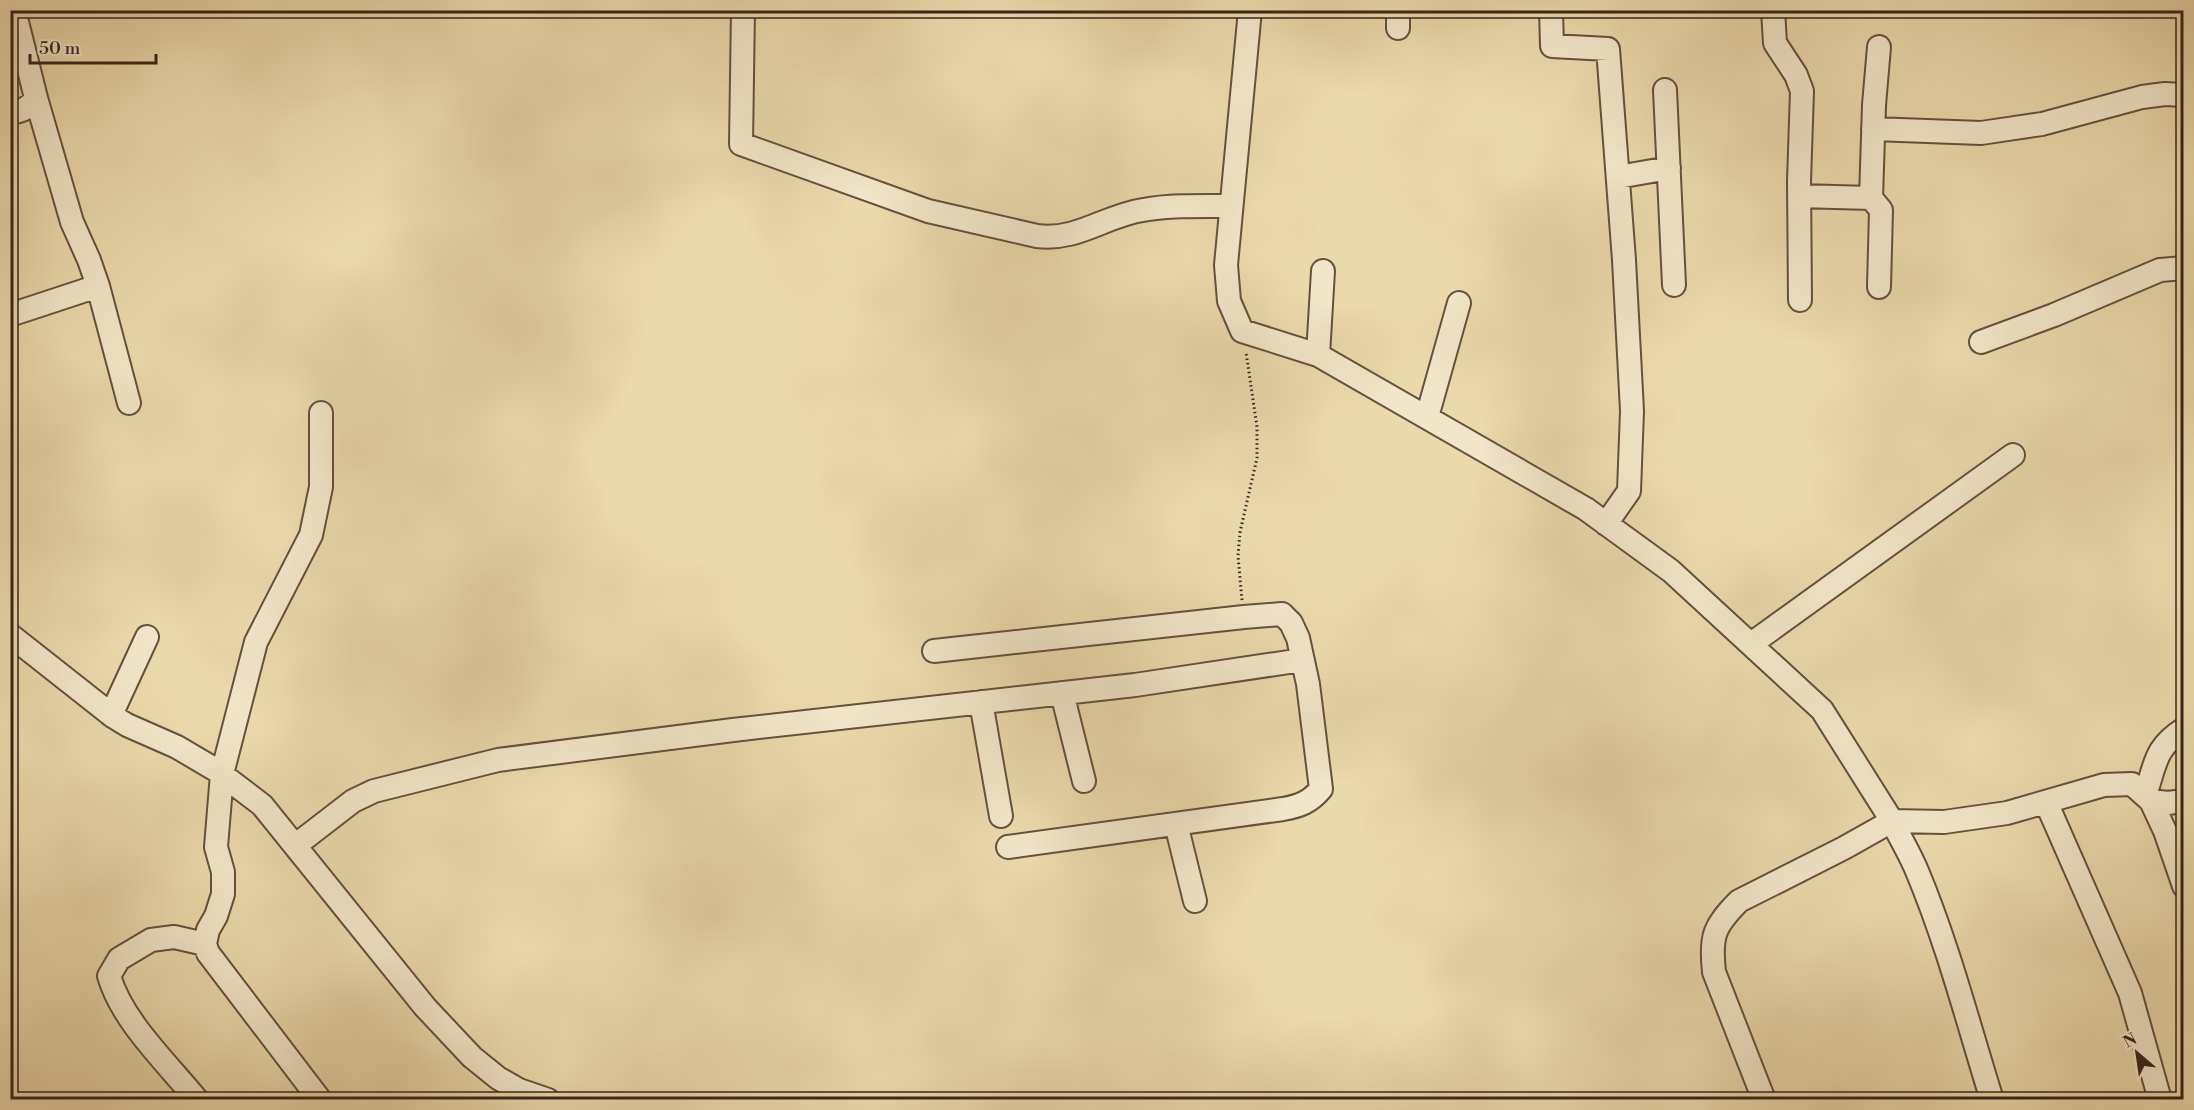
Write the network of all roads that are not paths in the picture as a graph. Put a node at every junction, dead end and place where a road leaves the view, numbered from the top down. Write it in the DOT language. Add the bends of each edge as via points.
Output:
graph roads {
  1 [pos="14,10"];
  2 [pos="743,10"];
  3 [pos="1250,10"];
  4 [pos="1551,10"];
  5 [pos="1773,10"];
  6 [pos="1879,47"];
  7 [pos="1665,90"];
  8 [pos="2184,95"];
  9 [pos="36,98"];
  10 [pos="10,113"];
  11 [pos="1873,129"];
  12 [pos="1669,168"];
  13 [pos="1618,177"];
  14 [pos="1799,196"];
  15 [pos="1871,198"];
  16 [pos="1230,206"];
  17 [pos="2184,268"];
  18 [pos="1323,271"];
  19 [pos="1674,285"];
  20 [pos="98,286"];
  21 [pos="1879,287"];
  22 [pos="1800,300"];
  23 [pos="1460,303"];
  24 [pos="10,315"];
  25 [pos="1981,342"];
  26 [pos="1318,355"];
  27 [pos="129,403"];
  28 [pos="321,412"];
  29 [pos="1427,417"];
  30 [pos="2013,455"];
  31 [pos="1606,524"];
  32 [pos="10,635"];
  33 [pos="147,637"];
  34 [pos="1751,644"];
  35 [pos="934,651"];
  36 [pos="1302,660"];
  37 [pos="1062,693"];
  38 [pos="981,702"];
  39 [pos="111,715"];
  40 [pos="2184,729"];
  41 [pos="222,774"];
  42 [pos="1084,780"];
  43 [pos="2148,798"];
  44 [pos="2184,801"];
  45 [pos="2046,802"];
  46 [pos="1001,816"];
  47 [pos="1892,821"];
  48 [pos="1176,824"];
  49 [pos="296,845"];
  50 [pos="1008,847"];
  51 [pos="2184,886"];
  52 [pos="1195,901"];
  53 [pos="205,944"];
  54 [pos="522,1096"];
  55 [pos="197,1100"];
  56 [pos="320,1100"];
  57 [pos="548,1100"];
  58 [pos="1764,1100"];
  59 [pos="1992,1100"];
  60 [pos="2160,1100"];
  1 -- 9 [label="street"];
  2 -- 16 [label="street" via="741,144 928,211 1037,236 1069,236 1142,210"];
  3 -- 16 [label="street"];
  4 -- 13 [label="street" via="1552,46 1608,49"];
  5 -- 14 [label="street" via="1775,43 1802,91"];
  6 -- 11 [label="street"];
  7 -- 12 [label="street"];
  8 -- 11 [label="street" via="2142,97 2042,123 1981,133"];
  9 -- 10 [label="street" via="32,105"];
  9 -- 20 [label="street" via="72,222"];
  11 -- 15 [label="street"];
  12 -- 13 [label="street"];
  12 -- 19 [label="street"];
  13 -- 31 [label="street" via="1632,411 1629,490"];
  14 -- 15 [label="street"];
  14 -- 22 [label="street"];
  15 -- 21 [label="street" via="1881,210"];
  16 -- 26 [label="street" via="1226,265 1229,301 1242,331"];
  17 -- 25 [label="street" via="2160,270"];
  18 -- 26 [label="street"];
  20 -- 24 [label="street"];
  20 -- 27 [label="street"];
  23 -- 29 [label="street"];
  26 -- 29 [label="street"];
  28 -- 41 [label="street" via="321,487 311,535 256,642"];
  29 -- 31 [label="street"];
  30 -- 34 [label="street"];
  31 -- 34 [label="street" via="1671,572"];
  32 -- 39 [label="street"];
  33 -- 39 [label="street"];
  34 -- 47 [label="street" via="1822,710"];
  35 -- 36 [label="street" via="1282,614 1298,638"];
  36 -- 37 [label="street"];
  36 -- 48 [label="street" via="1321,789 1301,805"];
  37 -- 38 [label="street"];
  37 -- 42 [label="street"];
  38 -- 46 [label="street"];
  38 -- 49 [label="street" via="498,760 374,790 353,801"];
  39 -- 41 [label="street"];
  40 -- 43 [label="street" via="2164,744"];
  41 -- 49 [label="street" via="262,805"];
  41 -- 53 [label="street" via="216,847 223,872 223,894"];
  43 -- 44 [label="street" via="2168,803"];
  43 -- 45 [label="street" via="2132,784 2104,786"];
  43 -- 51 [label="street" via="2165,831"];
  45 -- 47 [label="street" via="2007,813 1944,822"];
  45 -- 60 [label="street" via="2130,993"];
  47 -- 58 [label="street" via="1739,901 1714,932 1714,972"];
  47 -- 59 [label="street" via="1930,902"];
  48 -- 50 [label="street"];
  48 -- 52 [label="street"];
  49 -- 54 [label="street" via="431,1014 472,1057"];
  53 -- 55 [label="street" via="174,937 151,940 119,959 109,976 124,1012"];
  53 -- 56 [label="street"];
  54 -- 57 [label="street"];
}
